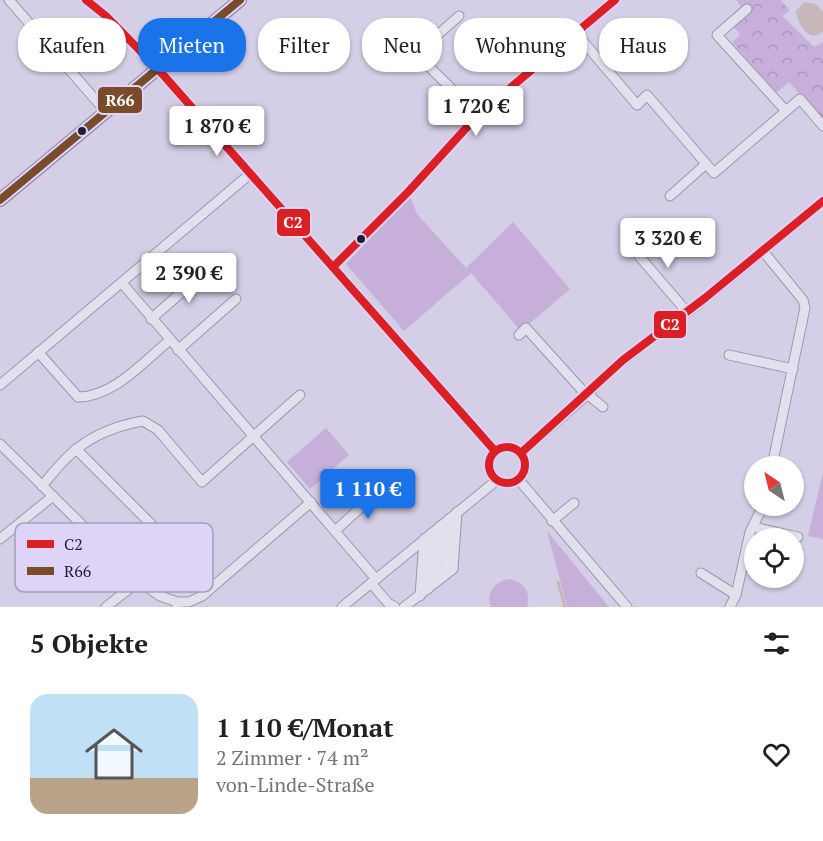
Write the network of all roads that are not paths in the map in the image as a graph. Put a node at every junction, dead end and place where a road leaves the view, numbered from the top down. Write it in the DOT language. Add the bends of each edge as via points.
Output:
graph roads {
  1 [pos="9,0"];
  2 [pos="86,0"];
  3 [pos="240,0"];
  4 [pos="615,0"];
  5 [pos="747,9"];
  6 [pos="459,16"];
  7 [pos="219,18"];
  8 [pos="587,24"];
  9 [pos="442,31"];
  10 [pos="587,46"];
  11 [pos="138,49"];
  12 [pos="154,72"];
  13 [pos="161,72"];
  14 [pos="434,72"];
  15 [pos="529,72"];
  16 [pos="786,111"];
  17 [pos="106,112"];
  18 [pos="478,115"];
  19 [pos="823,126"];
  20 [pos="706,164"];
  21 [pos="250,174"];
  22 [pos="670,196"];
  23 [pos="0,200"];
  24 [pos="823,201"];
  25 [pos="627,242"];
  26 [pos="762,250"];
  27 [pos="333,267"];
  28 [pos="208,269"];
  29 [pos="122,283"];
  30 [pos="236,299"];
  31 [pos="687,312"];
  32 [pos="151,319"];
  33 [pos="519,335"];
  34 [pos="170,340"];
  35 [pos="178,350"];
  36 [pos="38,352"];
  37 [pos="729,355"];
  38 [pos="793,369"];
  39 [pos="0,385"];
  40 [pos="588,394"];
  41 [pos="300,395"];
  42 [pos="603,407"];
  43 [pos="253,435"];
  44 [pos="0,444"];
  45 [pos="76,449"];
  46 [pos="495,451"];
  47 [pos="521,453"];
  48 [pos="774,456"];
  49 [pos="496,480"];
  50 [pos="519,480"];
  51 [pos="42,486"];
  52 [pos="381,489"];
  53 [pos="53,496"];
  54 [pos="311,502"];
  55 [pos="574,503"];
  56 [pos="457,512"];
  57 [pos="758,516"];
  58 [pos="449,519"];
  59 [pos="552,521"];
  60 [pos="20,523"];
  61 [pos="80,523"];
  62 [pos="150,523"];
  63 [pos="440,526"];
  64 [pos="15,527"];
  65 [pos="753,527"];
  66 [pos="758,528"];
  67 [pos="336,530"];
  68 [pos="432,533"];
  69 [pos="0,539"];
  70 [pos="424,539"];
  71 [pos="701,573"];
  72 [pos="445,575"];
  73 [pos="374,581"];
  74 [pos="436,582"];
  75 [pos="213,587"];
  76 [pos="428,589"];
  77 [pos="125,592"];
  78 [pos="154,592"];
  79 [pos="207,592"];
  80 [pos="736,595"];
  81 [pos="420,596"];
  82 [pos="177,604"];
  83 [pos="106,607"];
  84 [pos="342,607"];
  85 [pos="395,607"];
  86 [pos="404,607"];
  87 [pos="627,607"];
  88 [pos="730,607"];
  1 -- 17 [label="street"];
  2 -- 11 [label="street"];
  3 -- 7 [label="main road"];
  4 -- 8 [label="street"];
  5 -- 16 [label="street" via="717,35"];
  6 -- 9 [label="street"];
  10 -- 20 [label="street" via="637,105 647,95"];
  12 -- 17 [label="main road"];
  13 -- 21 [label="street"];
  14 -- 18 [label="street"];
  15 -- 18 [label="street"];
  16 -- 19 [label="street" via="800,99"];
  16 -- 20 [label="street" via="714,173"];
  17 -- 23 [label="main road"];
  18 -- 27 [label="street"];
  20 -- 22 [label="street"];
  21 -- 27 [label="street"];
  21 -- 29 [label="street"];
  24 -- 26 [label="street"];
  25 -- 31 [label="street"];
  26 -- 31 [label="street"];
  26 -- 38 [label="street" via="805,309"];
  27 -- 46 [label="street"];
  28 -- 32 [label="street"];
  29 -- 32 [label="street"];
  29 -- 36 [label="street"];
  30 -- 35 [label="street"];
  31 -- 40 [label="street"];
  32 -- 34 [label="street"];
  33 -- 40 [label="street" via="526,328"];
  34 -- 35 [label="street"];
  34 -- 36 [label="street" via="118,382 88,397 78,397"];
  35 -- 43 [label="street"];
  36 -- 39 [label="street"];
  37 -- 38 [label="street"];
  38 -- 48 [label="street"];
  40 -- 42 [label="street"];
  40 -- 47 [label="street"];
  41 -- 43 [label="street"];
  43 -- 45 [label="street" via="202,483 158,430 143,421 92,438"];
  43 -- 54 [label="street"];
  44 -- 51 [label="street"];
  45 -- 51 [label="street"];
  45 -- 62 [label="street"];
  46 -- 47 [label="street" via="512,447"];
  46 -- 49 [label="street" via="489,466"];
  47 -- 50 [label="street" via="526,463"];
  49 -- 50 [label="street"];
  49 -- 56 [label="street"];
  50 -- 59 [label="street"];
  51 -- 53 [label="street"];
  52 -- 67 [label="street"];
  53 -- 60 [label="street"];
  53 -- 61 [label="street"];
  54 -- 67 [label="street"];
  54 -- 75 [label="street"];
  55 -- 59 [label="street"];
  56 -- 58 [label="street"];
  56 -- 72 [label="street" via="454,566"];
  57 -- 65 [label="street"];
  58 -- 63 [label="street"];
  58 -- 72 [label="street"];
  59 -- 87 [label="street"];
  63 -- 68 [label="street"];
  63 -- 74 [label="street"];
  64 -- 69 [label="street"];
  65 -- 66 [label="street"];
  65 -- 80 [label="street"];
  67 -- 73 [label="street"];
  68 -- 70 [label="street"];
  68 -- 76 [label="street"];
  70 -- 73 [label="street"];
  70 -- 81 [label="street"];
  71 -- 80 [label="street"];
  72 -- 74 [label="street"];
  73 -- 84 [label="street"];
  73 -- 85 [label="street"];
  74 -- 76 [label="street"];
  76 -- 81 [label="street"];
  77 -- 83 [label="street"];
  78 -- 82 [label="street"];
  79 -- 82 [label="street" via="195,600"];
  80 -- 88 [label="street"];
  81 -- 86 [label="street"];
}
